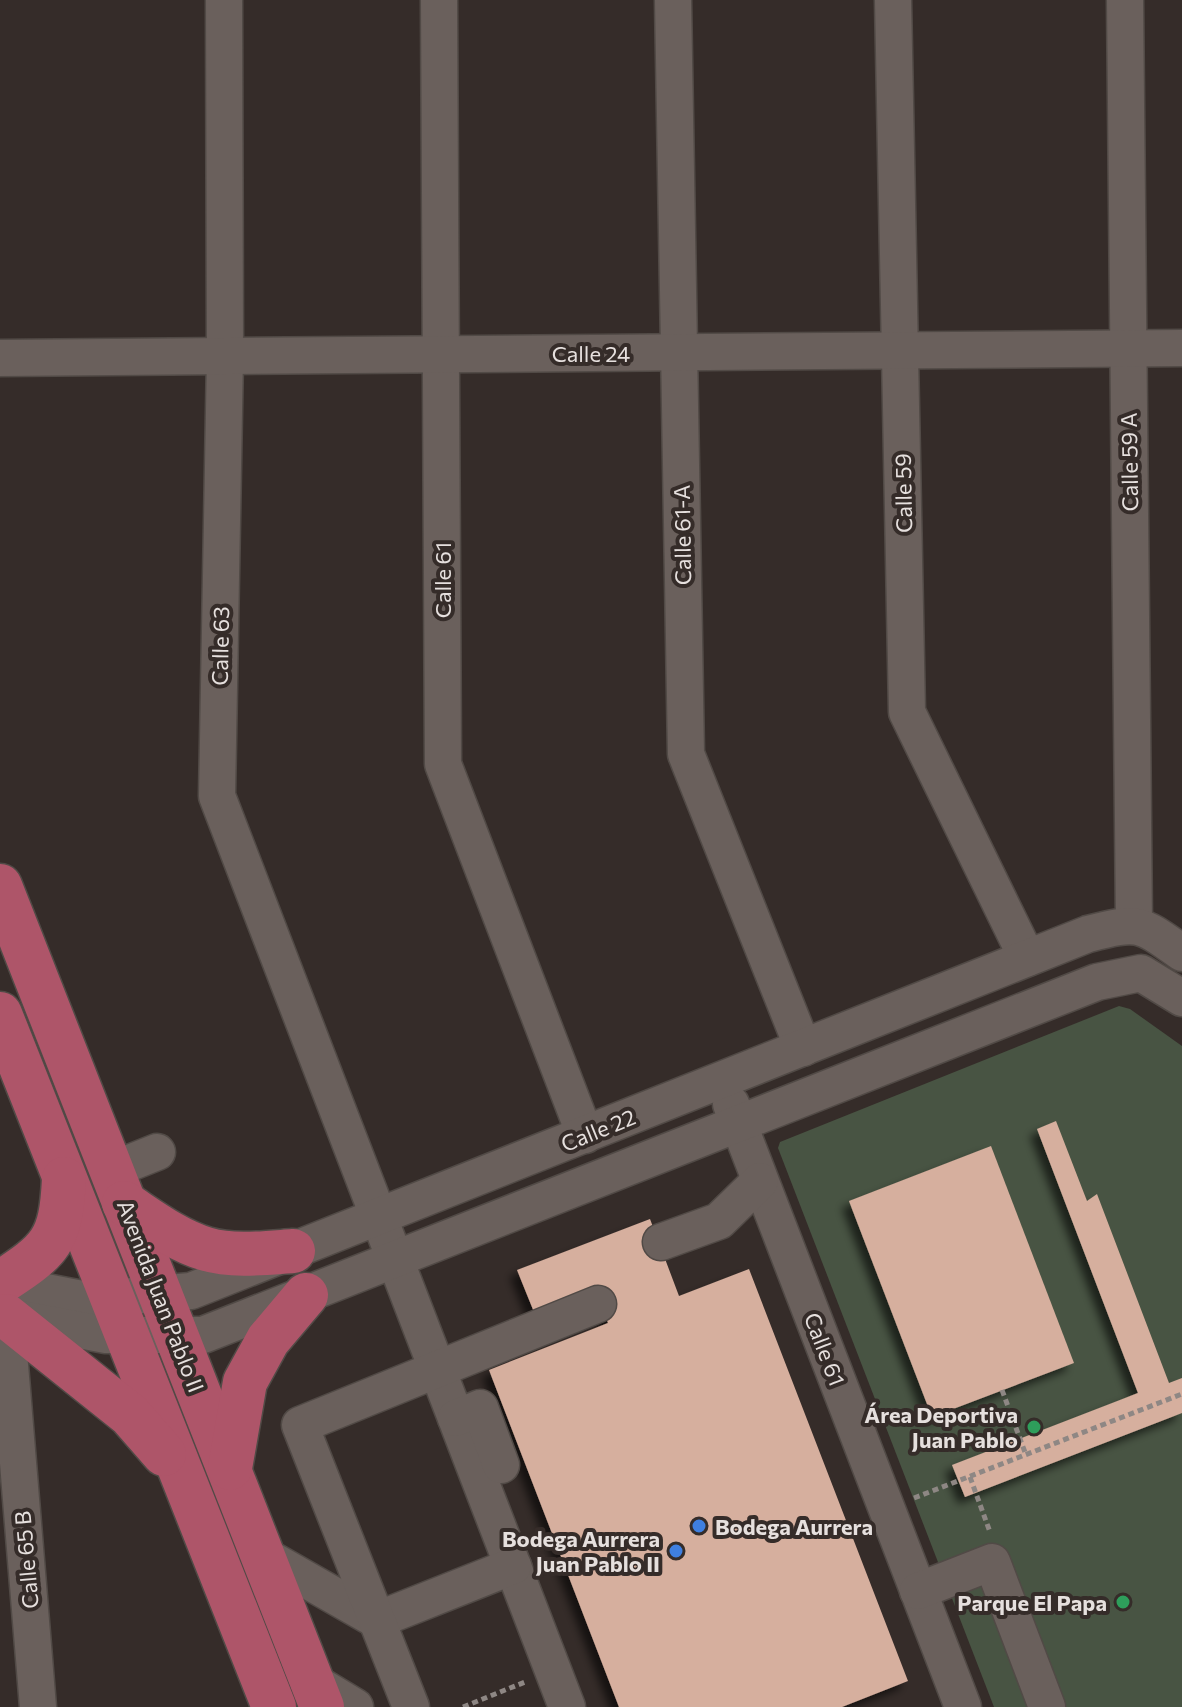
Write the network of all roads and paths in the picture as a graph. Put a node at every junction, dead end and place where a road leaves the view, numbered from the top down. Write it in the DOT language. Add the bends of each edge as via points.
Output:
graph roads {
  1 [pos="224,0"];
  2 [pos="439,0"];
  3 [pos="673,0"];
  4 [pos="893,0"];
  5 [pos="1125,0"];
  6 [pos="1128,348"];
  7 [pos="1182,348"];
  8 [pos="900,351"];
  9 [pos="679,352"];
  10 [pos="441,354"];
  11 [pos="225,356"];
  12 [pos="0,358"];
  13 [pos="0,886"];
  14 [pos="1134,924"];
  15 [pos="1182,953"];
  16 [pos="1027,958"];
  17 [pos="1182,998"];
  18 [pos="0,1014"];
  19 [pos="803,1048"];
  20 [pos="722,1080"];
  21 [pos="738,1124"];
  22 [pos="585,1135"];
  23 [pos="157,1152"];
  24 [pos="64,1176"];
  25 [pos="760,1181"];
  26 [pos="118,1186"];
  27 [pos="379,1217"];
  28 [pos="661,1242"];
  29 [pos="293,1251"];
  30 [pos="395,1259"];
  31 [pos="160,1295"];
  32 [pos="306,1295"];
  33 [pos="2,1300"];
  34 [pos="598,1304"];
  35 [pos="120,1316"];
  36 [pos="177,1335"];
  37 [pos="438,1370"];
  38 [pos="1002,1390"];
  39 [pos="1182,1394"];
  40 [pos="1026,1455"];
  41 [pos="230,1471"];
  42 [pos="970,1477"];
  43 [pos="185,1482"];
  44 [pos="908,1501"];
  45 [pos="994,1543"];
  46 [pos="263,1555"];
  47 [pos="514,1569"];
  48 [pos="918,1591"];
  49 [pos="377,1620"];
  50 [pos="534,1679"];
  51 [pos="317,1694"];
  52 [pos="38,1707"];
  53 [pos="274,1707"];
  54 [pos="355,1707"];
  55 [pos="411,1707"];
  56 [pos="463,1707"];
  57 [pos="567,1707"];
  58 [pos="963,1707"];
  59 [pos="1047,1707"];
  1 -- 11 [label="street, Calle 63"];
  2 -- 10 [label="street, Calle 61"];
  3 -- 9 [label="street, Calle 61-A"];
  4 -- 8 [label="street, Calle 59"];
  5 -- 6 [label="street, Calle 59 A"];
  6 -- 7 [label="street, Calle 24"];
  6 -- 8 [label="street, Calle 24"];
  6 -- 14 [label="street, Calle 59 A"];
  8 -- 9 [label="street, Calle 24"];
  8 -- 16 [label="street, Calle 59" via="907,712"];
  9 -- 10 [label="street, Calle 24"];
  9 -- 19 [label="street, Calle 61-A" via="686,754"];
  10 -- 11 [label="street, Calle 24"];
  10 -- 22 [label="street, Calle 61" via="443,764"];
  11 -- 12 [label="street, Calle 24"];
  11 -- 27 [label="street, Calle 63" via="217,796"];
  13 -- 26 [label="main road, Avenida Juan Pablo II"];
  14 -- 15 [label="street"];
  14 -- 16 [label="street, Calle 22" via="1088,934"];
  16 -- 19 [label="street, Calle 22"];
  17 -- 21 [label="street, Calle 22" via="1141,973 1097,982"];
  18 -- 24 [label="main road, Avenida Juan Pablo II"];
  19 -- 20 [label="street, Calle 22"];
  20 -- 21 [label="street, Calle 61"];
  20 -- 22 [label="street, Calle 22"];
  21 -- 25 [label="street, Calle 61"];
  21 -- 30 [label="street, Calle 22"];
  22 -- 27 [label="street, Calle 22"];
  23 -- 26 [label="street"];
  24 -- 33 [label="main road" via="62,1212 46,1250"];
  24 -- 35 [label="main road, Avenida Juan Pablo II"];
  25 -- 28 [label="street" via="719,1221"];
  25 -- 48 [label="street, Calle 61"];
  26 -- 29 [label="main road" via="169,1233 205,1249"];
  26 -- 31 [label="main road, Avenida Juan Pablo II"];
  27 -- 29 [label="street, Calle 22"];
  27 -- 30 [label="street, Calle 63"];
  29 -- 31 [label="street, Calle 22" via="191,1291"];
  30 -- 32 [label="street, Calle 22"];
  30 -- 37 [label="street, Calle 63"];
  31 -- 35 [label="street, Calle 22"];
  31 -- 36 [label="main road, Avenida Juan Pablo II"];
  32 -- 36 [label="street, Calle 22" via="203,1335"];
  32 -- 41 [label="main road" via="268,1340 245,1382"];
  33 -- 35 [label="street, Calle 22" via="106,1335"];
  33 -- 43 [label="main road" via="135,1419"];
  33 -- 52 [label="street, Calle 65 B"];
  34 -- 37 [label="street"];
  35 -- 36 [label="street, Calle 22"];
  35 -- 43 [label="main road, Avenida Juan Pablo II"];
  36 -- 41 [label="main road, Avenida Juan Pablo II"];
  37 -- 47 [label="street, Calle 63"];
  37 -- 49 [label="street" via="300,1425"];
  38 -- 40 [label="path"];
  39 -- 40 [label="path"];
  40 -- 42 [label="path"];
  41 -- 46 [label="main road, Avenida Juan Pablo II"];
  42 -- 44 [label="path"];
  42 -- 45 [label="path"];
  43 -- 53 [label="main road, Avenida Juan Pablo II"];
  46 -- 49 [label="street"];
  46 -- 51 [label="main road, Avenida Juan Pablo II"];
  47 -- 49 [label="street"];
  47 -- 57 [label="street, Calle 63"];
  48 -- 58 [label="street, Calle 61"];
  48 -- 59 [label="street" via="992,1562"];
  49 -- 55 [label="street"];
  50 -- 56 [label="path"];
  51 -- 54 [label="street"];
}
